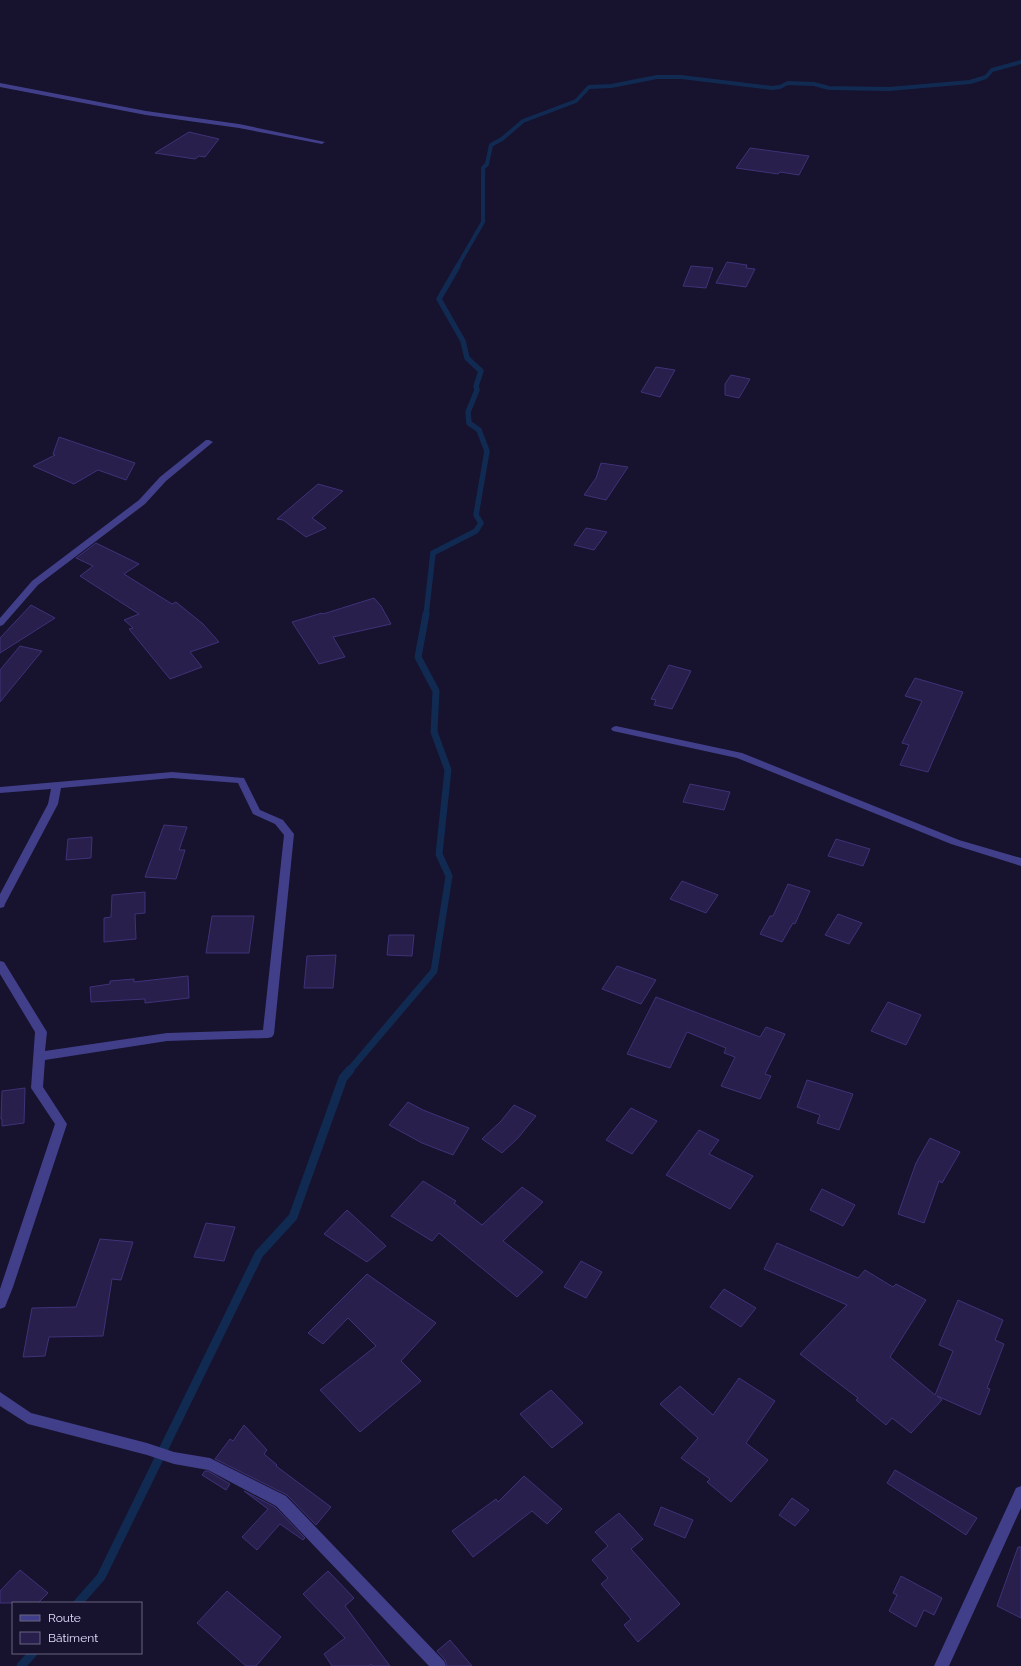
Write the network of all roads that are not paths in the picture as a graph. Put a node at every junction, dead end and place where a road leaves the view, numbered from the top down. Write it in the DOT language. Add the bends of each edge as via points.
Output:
graph roads {
  1 [pos="0,85"];
  2 [pos="8,87"];
  3 [pos="0,92"];
  4 [pos="322,142"];
  5 [pos="209,442"];
  6 [pos="0,623"];
  7 [pos="616,729"];
  8 [pos="57,784"];
  9 [pos="0,790"];
  10 [pos="1021,862"];
  11 [pos="0,904"];
  12 [pos="0,965"];
  13 [pos="39,1056"];
  14 [pos="0,1303"];
  15 [pos="0,1398"];
  16 [pos="1021,1493"];
  17 [pos="438,1666"];
  18 [pos="941,1666"];
  1 -- 2 [label="street"];
  2 -- 3 [label="street"];
  2 -- 4 [label="street"];
  5 -- 6 [label="street" via="163,479 142,502 35,583"];
  7 -- 10 [label="street" via="739,755 955,842"];
  8 -- 9 [label="street"];
  8 -- 11 [label="street" via="54,804"];
  8 -- 13 [label="street" via="172,775 241,780 256,812 279,822 289,834 268,1034 167,1038"];
  12 -- 13 [label="street" via="41,1032"];
  13 -- 14 [label="street" via="37,1088 62,1124"];
  15 -- 17 [label="street" via="28,1418 174,1458 210,1464 282,1501"];
  16 -- 18 [label="street"];
}
